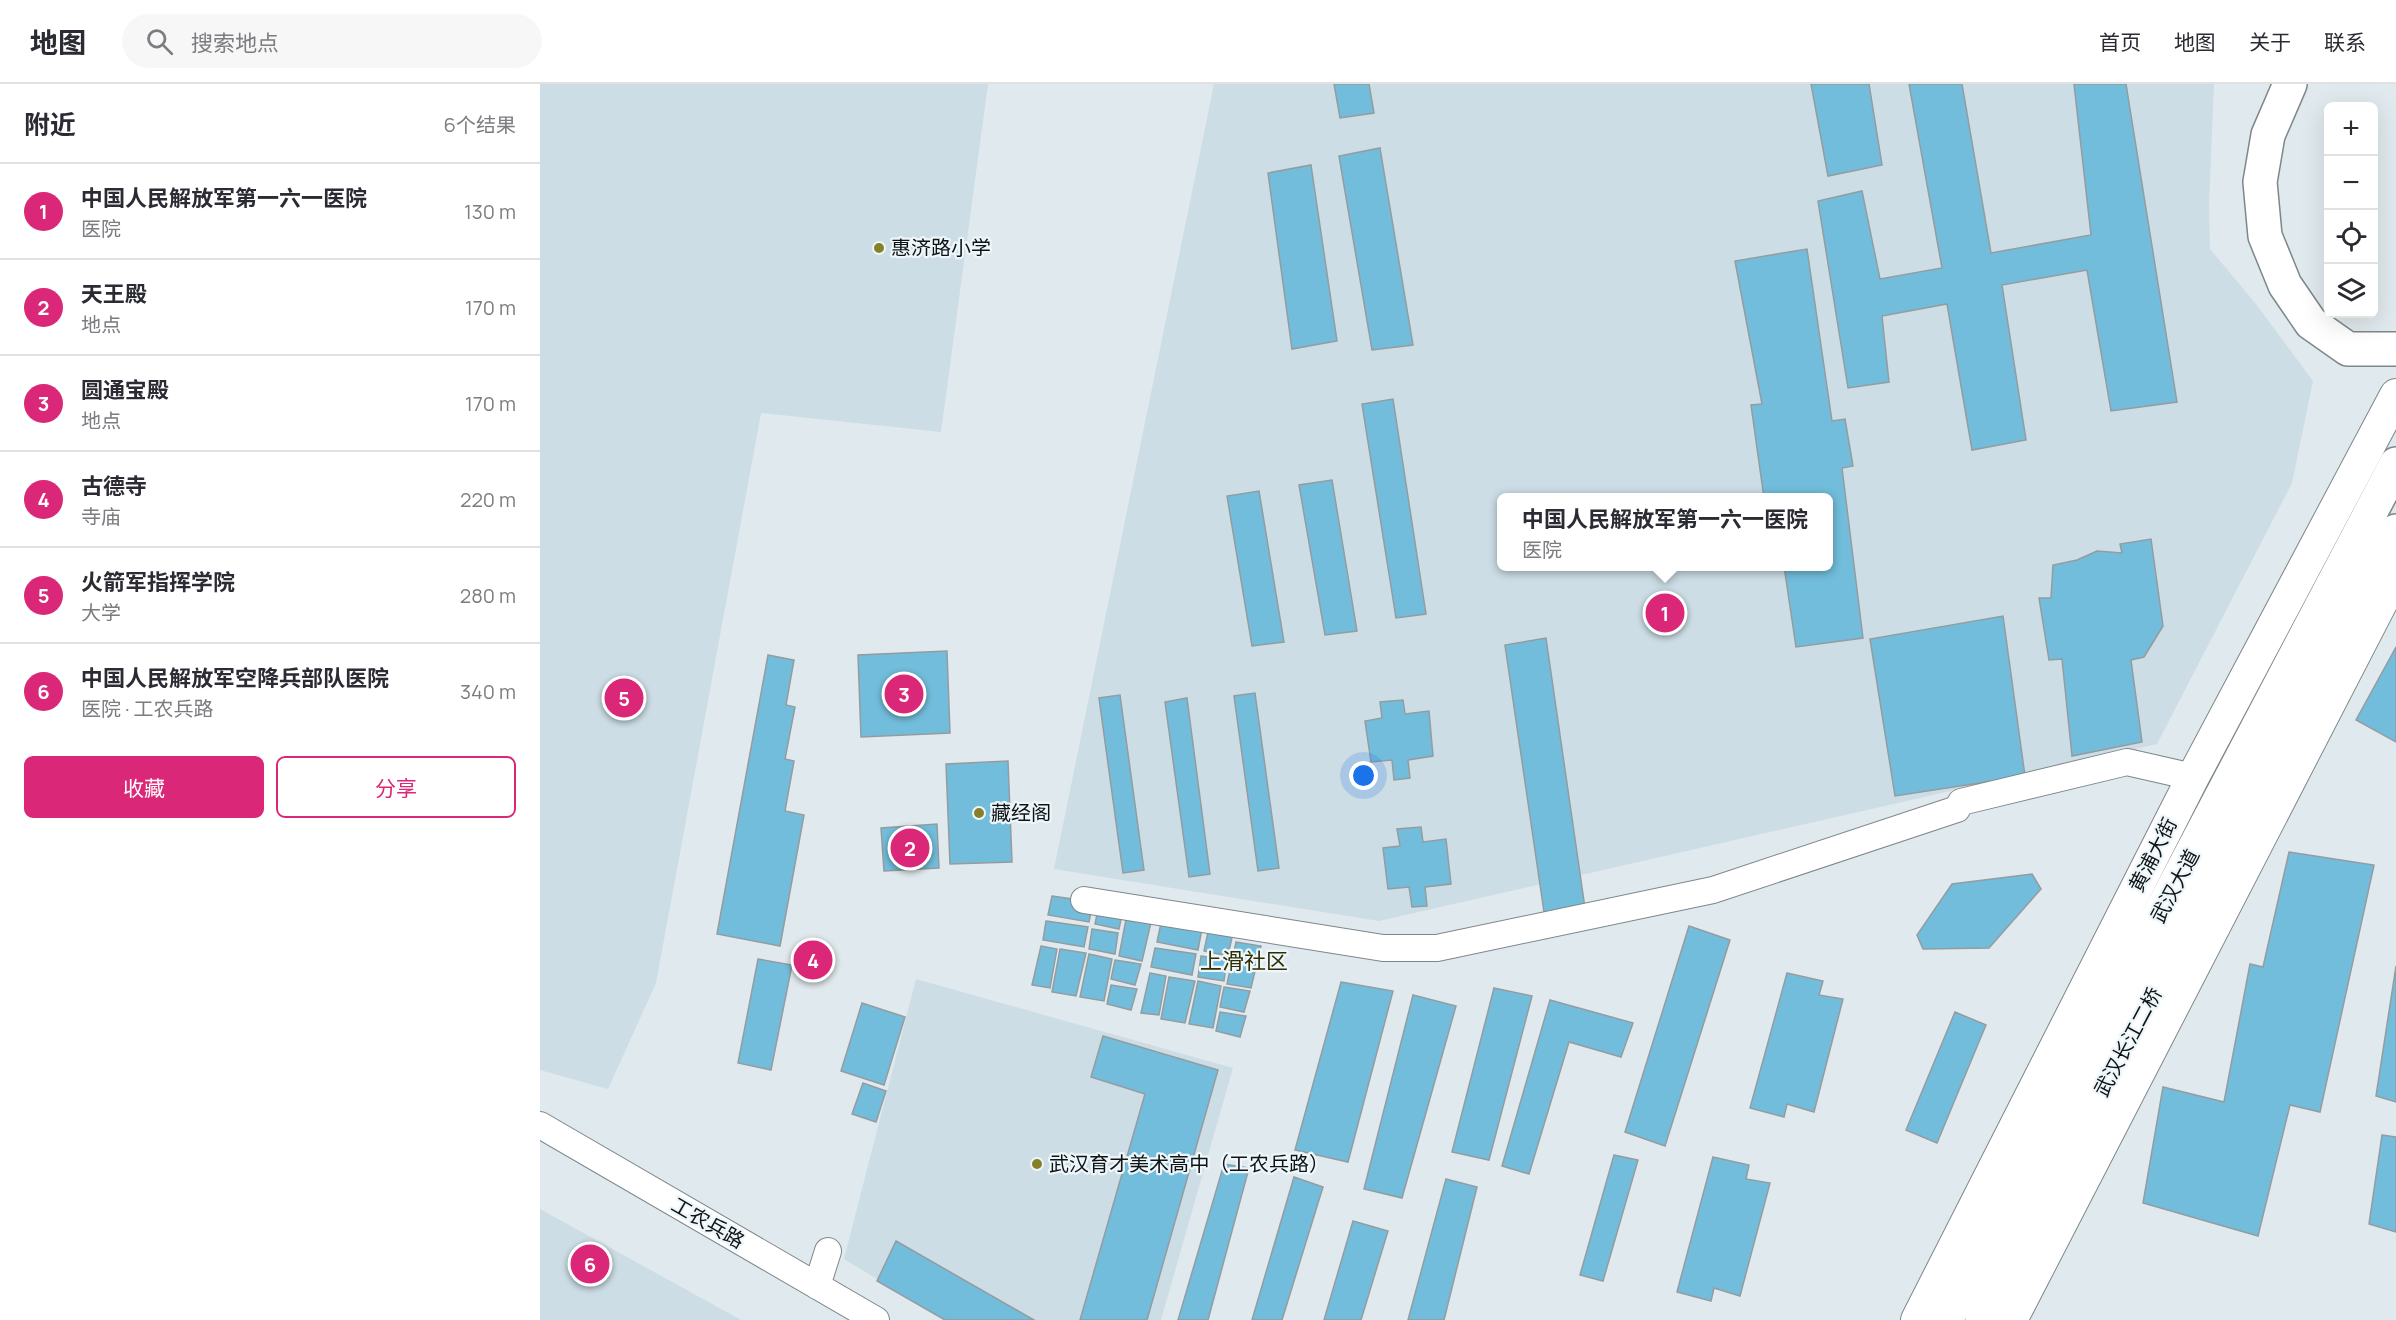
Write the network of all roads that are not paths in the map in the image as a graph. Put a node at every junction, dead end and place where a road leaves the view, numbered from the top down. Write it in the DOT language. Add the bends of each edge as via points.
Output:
graph roads {
  1 [pos="2290,84"];
  2 [pos="2396,349"];
  3 [pos="2396,395"];
  4 [pos="2396,464"];
  5 [pos="2396,531"];
  6 [pos="2396,574"];
  7 [pos="2193,777"];
  8 [pos="1084,900"];
  9 [pos="540,1125"];
  10 [pos="540,1137"];
  11 [pos="828,1251"];
  12 [pos="817,1286"];
  13 [pos="1961,1316"];
  14 [pos="855,1320"];
  15 [pos="876,1320"];
  16 [pos="1917,1320"];
  17 [pos="2011,1320"];
  1 -- 2 [label="highway" via="2268,135 2260,182 2265,236 2285,285 2311,323 2348,349"];
  3 -- 7 [label="main road, 黄浦大街"];
  4 -- 13 [label="highway, 武汉大道"];
  5 -- 13 [label="highway, 武汉长江二桥" via="2274,764"];
  6 -- 17 [label="main road"];
  7 -- 8 [label="street" via="2127,762 1961,802 1956,809 1713,890 1437,948 1383,948"];
  7 -- 16 [label="main road, 黄浦大街"];
  9 -- 12 [label="street, 工农兵路"];
  10 -- 14 [label="street, 工农兵路"];
  11 -- 12 [label="street"];
  12 -- 15 [label="street, 工农兵路"];
}
